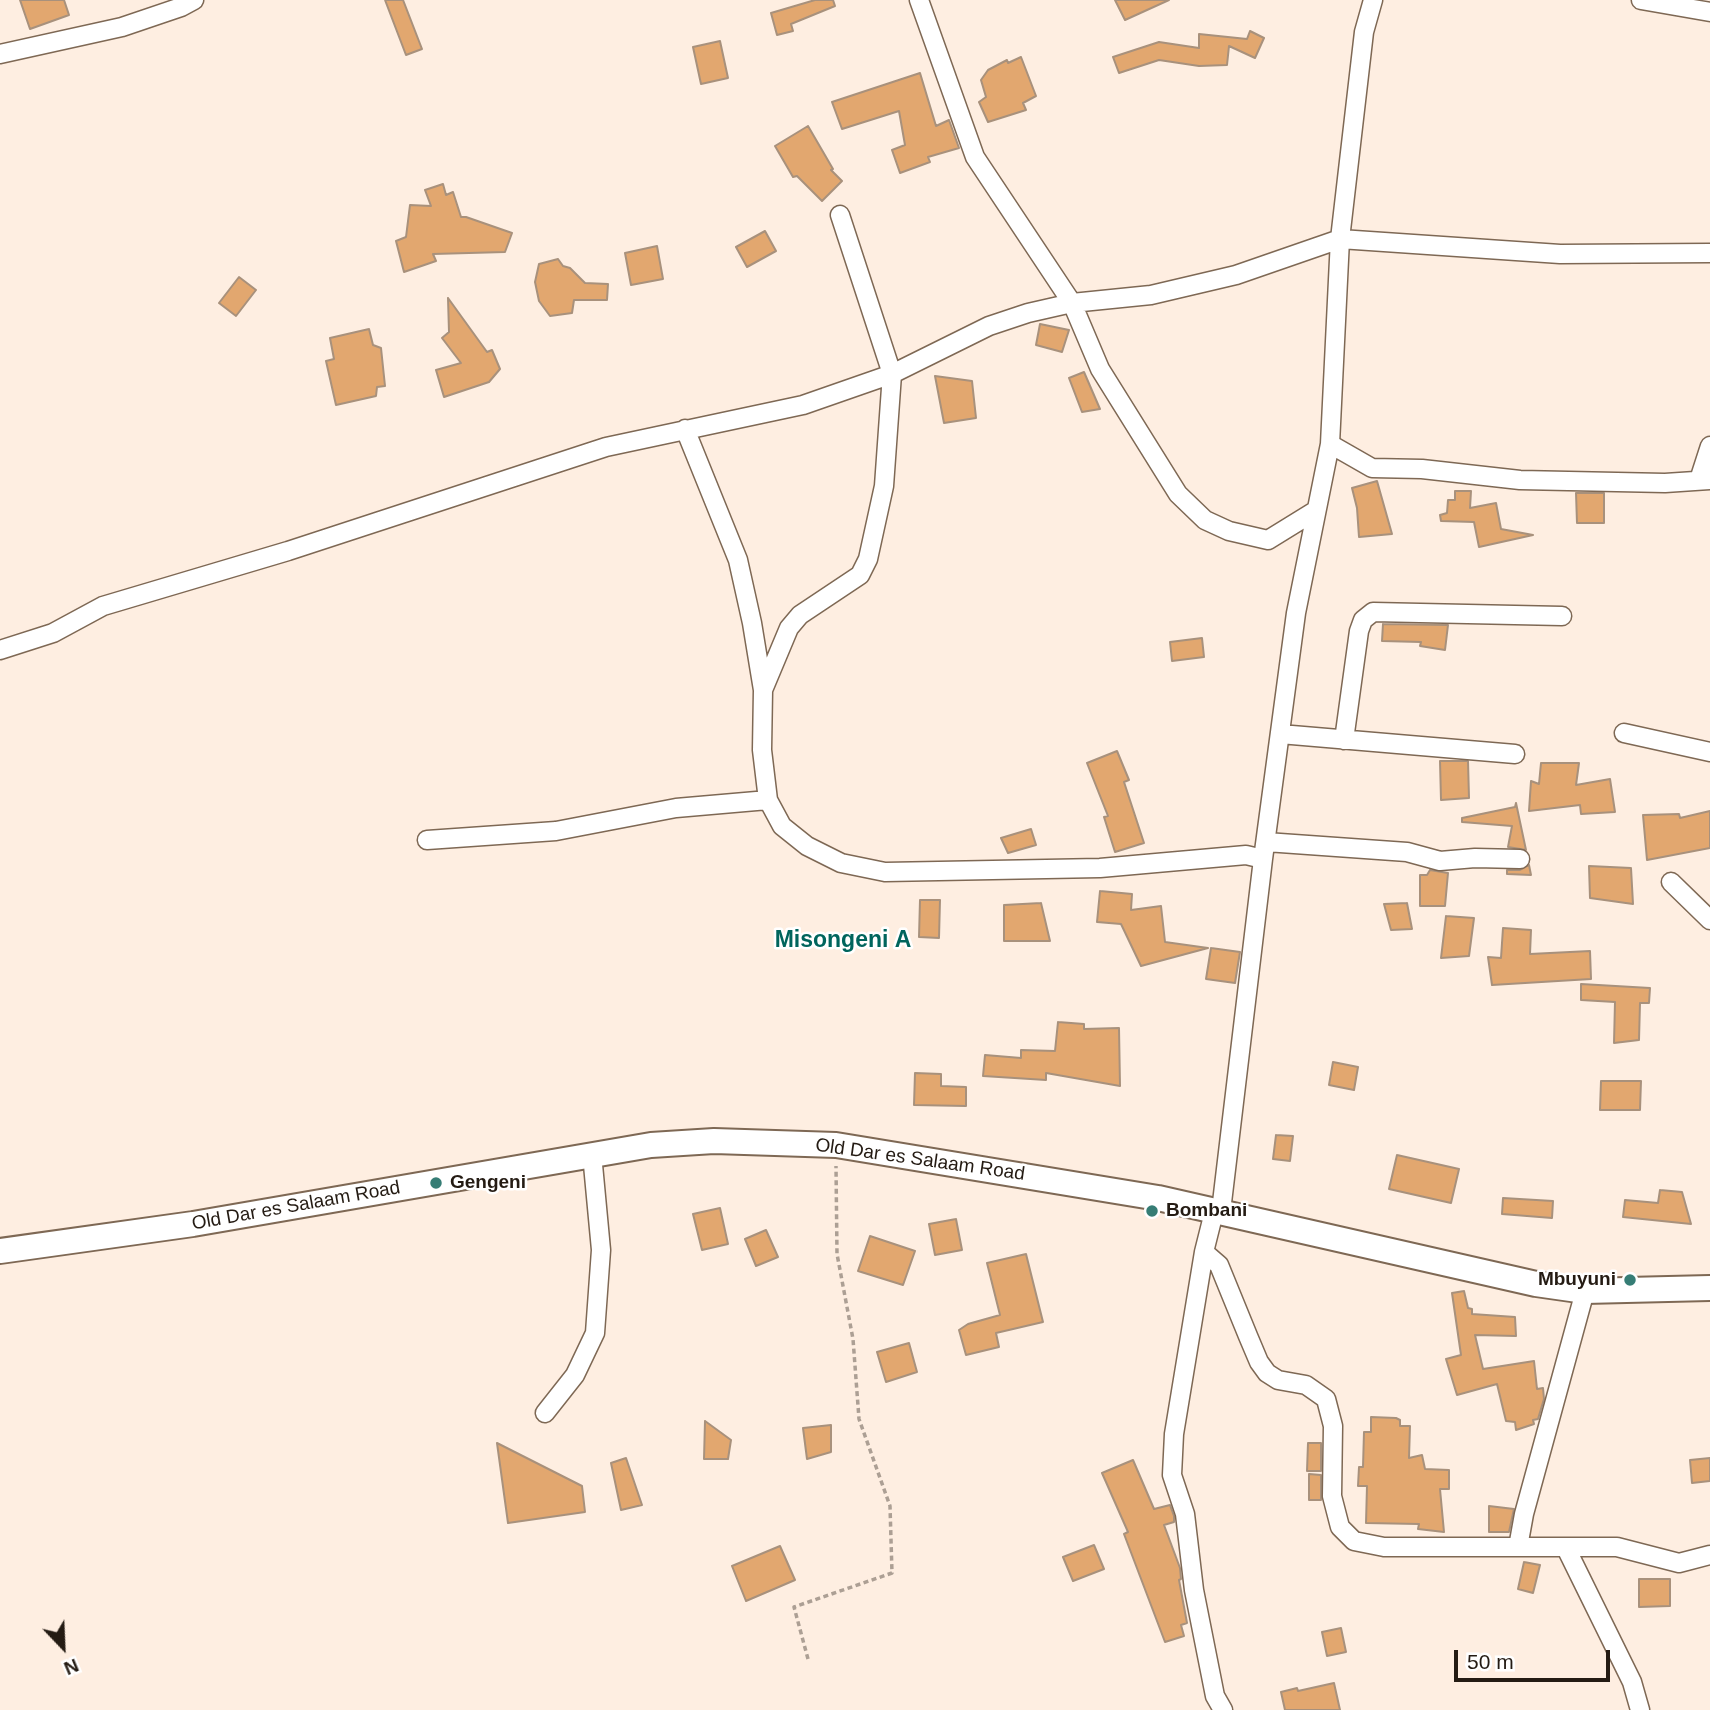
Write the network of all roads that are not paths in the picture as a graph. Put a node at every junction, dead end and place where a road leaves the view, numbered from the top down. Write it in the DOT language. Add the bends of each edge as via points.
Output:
graph roads {
  1 [pos="194,0"];
  2 [pos="919,0"];
  3 [pos="1373,0"];
  4 [pos="1642,0"];
  5 [pos="1710,12"];
  6 [pos="0,54"];
  7 [pos="840,215"];
  8 [pos="1340,239"];
  9 [pos="1710,253"];
  10 [pos="1072,303"];
  11 [pos="892,374"];
  12 [pos="685,429"];
  13 [pos="1330,444"];
  14 [pos="1710,446"];
  15 [pos="1705,480"];
  16 [pos="1315,511"];
  17 [pos="1562,616"];
  18 [pos="0,650"];
  19 [pos="762,690"];
  20 [pos="1624,733"];
  21 [pos="1280,734"];
  22 [pos="1343,740"];
  23 [pos="1710,752"];
  24 [pos="1515,754"];
  25 [pos="768,800"];
  26 [pos="427,840"];
  27 [pos="1264,851"];
  28 [pos="1520,859"];
  29 [pos="1671,882"];
  30 [pos="1710,920"];
  31 [pos="592,1154"];
  32 [pos="1218,1211"];
  33 [pos="0,1251"];
  34 [pos="1205,1252"];
  35 [pos="1710,1286"];
  36 [pos="1585,1291"];
  37 [pos="545,1413"];
  38 [pos="1518,1547"];
  39 [pos="1566,1548"];
  40 [pos="1710,1555"];
  41 [pos="1223,1710"];
  42 [pos="1640,1710"];
  1 -- 6 [label="street" via="122,27"];
  2 -- 10 [label="street" via="975,157"];
  3 -- 8 [label="street" via="1364,32"];
  4 -- 5 [label="street"];
  7 -- 11 [label="street"];
  8 -- 9 [label="street" via="1560,254"];
  8 -- 10 [label="street" via="1236,275 1151,295"];
  8 -- 13 [label="street"];
  10 -- 11 [label="street" via="989,326"];
  10 -- 16 [label="street" via="1100,369 1178,494 1205,520 1268,540"];
  11 -- 12 [label="street" via="803,405"];
  11 -- 19 [label="street" via="884,486 868,559 860,575 800,615 789,628"];
  12 -- 18 [label="street" via="606,447 103,606 53,633"];
  12 -- 19 [label="street" via="738,560"];
  13 -- 15 [label="street" via="1373,468 1520,480"];
  13 -- 16 [label="street"];
  14 -- 15 [label="street"];
  16 -- 21 [label="street"];
  17 -- 22 [label="street" via="1373,612 1359,631"];
  19 -- 25 [label="street"];
  20 -- 23 [label="street"];
  21 -- 22 [label="street"];
  21 -- 27 [label="street"];
  22 -- 24 [label="street"];
  25 -- 26 [label="street" via="676,808 556,831"];
  25 -- 27 [label="street" via="782,826 807,846 841,863 885,872 1100,868"];
  27 -- 28 [label="street" via="1407,852 1440,861"];
  27 -- 32 [label="street"];
  29 -- 30 [label="street"];
  31 -- 32 [label="street, Old Dar es Salaam Road" via="714,1141 836,1145"];
  31 -- 33 [label="street, Old Dar es Salaam Road" via="192,1224"];
  31 -- 37 [label="street" via="601,1250 595,1333 575,1375"];
  32 -- 34 [label="street"];
  32 -- 36 [label="street, Old Dar es Salaam Road" via="1536,1284"];
  34 -- 38 [label="street" via="1219,1265 1267,1373 1306,1385 1326,1399 1333,1426 1332,1496 1340,1527 1354,1541 1384,1547"];
  34 -- 41 [label="street" via="1171,1475 1185,1514 1194,1590 1215,1696"];
  35 -- 36 [label="street, Old Dar es Salaam Road"];
  36 -- 38 [label="street"];
  38 -- 39 [label="street"];
  39 -- 40 [label="street" via="1617,1546 1679,1563"];
  39 -- 42 [label="street" via="1632,1682"];
}
